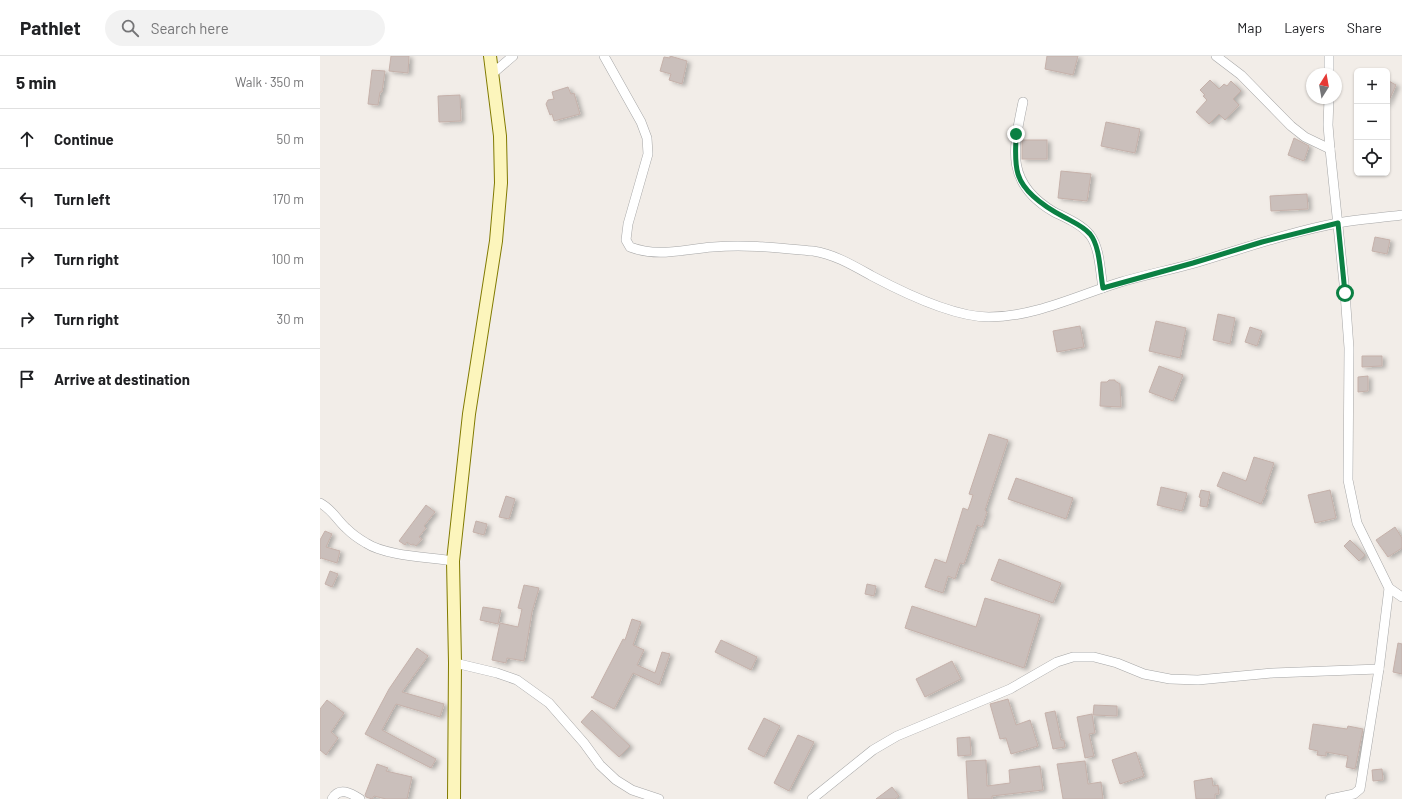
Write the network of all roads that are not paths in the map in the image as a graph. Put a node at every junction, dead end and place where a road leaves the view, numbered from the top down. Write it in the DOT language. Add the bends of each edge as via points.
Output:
graph roads {
  1 [pos="490,56"];
  2 [pos="513,56"];
  3 [pos="604,56"];
  4 [pos="1216,56"];
  5 [pos="1329,56"];
  6 [pos="1329,68"];
  7 [pos="492,74"];
  8 [pos="1023,102"];
  9 [pos="1329,104"];
  10 [pos="1330,149"];
  11 [pos="1402,215"];
  12 [pos="1338,223"];
  13 [pos="1103,288"];
  14 [pos="320,503"];
  15 [pos="453,561"];
  16 [pos="1389,588"];
  17 [pos="1402,597"];
  18 [pos="455,663"];
  19 [pos="1379,669"];
  20 [pos="641,796"];
  21 [pos="332,799"];
  22 [pos="360,799"];
  23 [pos="454,799"];
  24 [pos="659,799"];
  25 [pos="812,799"];
  26 [pos="1330,799"];
  1 -- 7 [label="main road"];
  2 -- 7 [label="street"];
  3 -- 13 [label="street" via="641,122 647,138 648,154 626,240 630,247 641,252 659,253 714,247 756,246 817,252 844,261 887,284 943,308 989,317 1029,312"];
  4 -- 10 [label="street" via="1242,75 1291,126 1305,137"];
  5 -- 6 [label="street"];
  7 -- 15 [label="main road" via="500,136 501,183 496,241 469,414"];
  8 -- 13 [label="street" via="1016,134 1015,158 1018,175 1043,205 1090,234 1097,247"];
  9 -- 10 [label="street"];
  10 -- 12 [label="street"];
  11 -- 12 [label="street"];
  12 -- 13 [label="street"];
  12 -- 16 [label="street" via="1349,348 1348,480 1357,523"];
  14 -- 15 [label="street" via="366,544 396,554"];
  15 -- 18 [label="main road"];
  16 -- 17 [label="street"];
  16 -- 19 [label="street"];
  18 -- 20 [label="street" via="517,680 549,703 600,765 616,780"];
  18 -- 23 [label="main road"];
  19 -- 25 [label="street" via="1273,673 1198,680 1170,679 1144,674 1094,657 1073,657 1057,662 1004,692 897,736 873,750"];
  19 -- 26 [label="street" via="1360,789 1354,794"];
  20 -- 24 [label="street"];
  21 -- 22 [label="street" via="333,796 348,791"];
}
